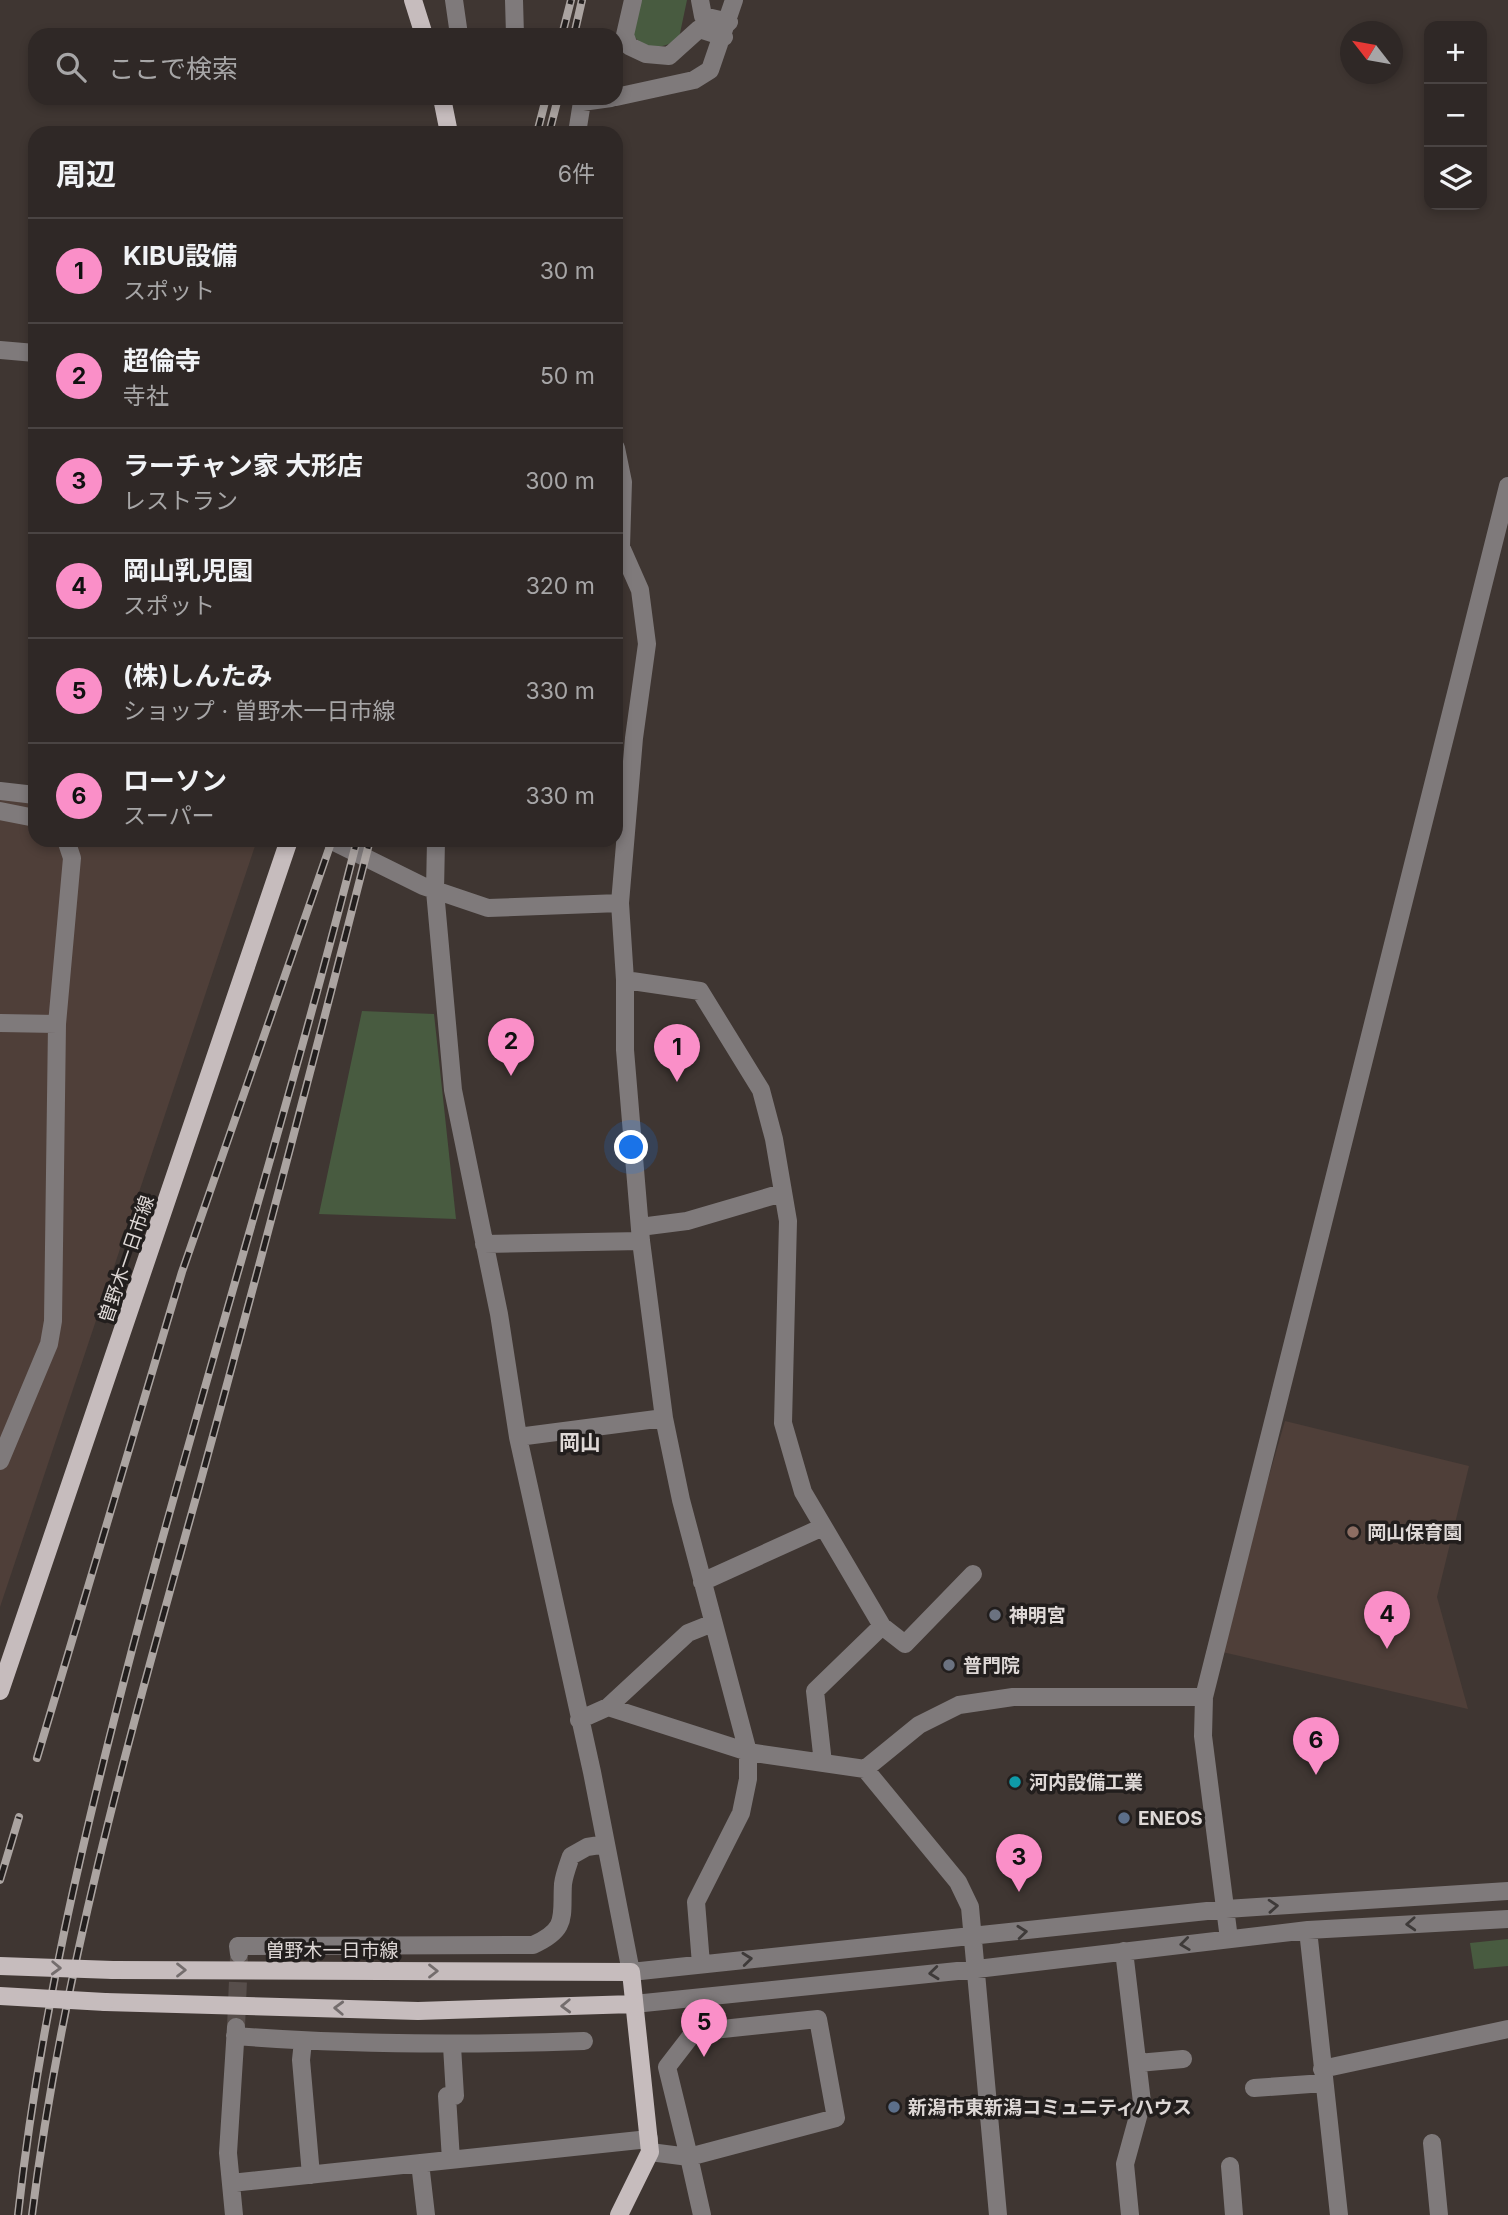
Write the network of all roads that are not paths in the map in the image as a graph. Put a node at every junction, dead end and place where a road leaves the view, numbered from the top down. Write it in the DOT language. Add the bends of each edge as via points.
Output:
graph roads {
  1 [pos="413,0"];
  2 [pos="454,0"];
  3 [pos="514,0"];
  4 [pos="633,0"];
  5 [pos="700,0"];
  6 [pos="734,0"];
  7 [pos="422,28"];
  8 [pos="457,28"];
  9 [pos="515,28"];
  10 [pos="727,29"];
  11 [pos="623,96"];
  12 [pos="443,105"];
  13 [pos="582,105"];
  14 [pos="448,126"];
  15 [pos="578,126"];
  16 [pos="0,350"];
  17 [pos="28,353"];
  18 [pos="1508,486"];
  19 [pos="623,552"];
  20 [pos="0,791"];
  21 [pos="28,794"];
  22 [pos="0,811"];
  23 [pos="28,817"];
  24 [pos="68,847"];
  25 [pos="287,847"];
  26 [pos="344,847"];
  27 [pos="436,847"];
  28 [pos="435,891"];
  29 [pos="620,903"];
  30 [pos="625,980"];
  31 [pos="0,1023"];
  32 [pos="57,1024"];
  33 [pos="782,1193"];
  34 [pos="641,1234"];
  35 [pos="484,1244"];
  36 [pos="664,1418"];
  37 [pos="518,1437"];
  38 [pos="0,1461"];
  39 [pos="823,1527"];
  40 [pos="973,1574"];
  41 [pos="702,1582"];
  42 [pos="713,1623"];
  43 [pos="882,1626"];
  44 [pos="0,1691"];
  45 [pos="1204,1696"];
  46 [pos="608,1707"];
  47 [pos="579,1720"];
  48 [pos="747,1752"];
  49 [pos="823,1763"];
  50 [pos="865,1769"];
  51 [pos="606,1844"];
  52 [pos="1508,1891"];
  53 [pos="1226,1909"];
  54 [pos="1508,1919"];
  55 [pos="1308,1930"];
  56 [pos="974,1937"];
  57 [pos="1229,1939"];
  58 [pos="1124,1951"];
  59 [pos="239,1954"];
  60 [pos="701,1964"];
  61 [pos="0,1966"];
  62 [pos="976,1969"];
  63 [pos="631,1972"];
  64 [pos="0,1996"];
  65 [pos="634,2004"];
  66 [pos="1508,2029"];
  67 [pos="303,2041"];
  68 [pos="584,2041"];
  69 [pos="452,2046"];
  70 [pos="1183,2059"];
  71 [pos="1138,2063"];
  72 [pos="1323,2076"];
  73 [pos="1254,2088"];
  74 [pos="1432,2143"];
  75 [pos="649,2146"];
  76 [pos="689,2157"];
  77 [pos="451,2160"];
  78 [pos="421,2163"];
  79 [pos="1230,2166"];
  80 [pos="311,2175"];
  81 [pos="230,2183"];
  82 [pos="234,2215"];
  83 [pos="426,2215"];
  84 [pos="619,2215"];
  85 [pos="702,2215"];
  86 [pos="998,2215"];
  87 [pos="1130,2215"];
  88 [pos="1234,2215"];
  89 [pos="1339,2215"];
  90 [pos="1439,2215"];
  1 -- 7 [label="main road"];
  2 -- 8 [label="street"];
  3 -- 9 [label="street"];
  4 -- 10 [label="street" via="625,35 629,46 646,54 668,56 699,29"];
  5 -- 10 [label="street" via="703,16"];
  6 -- 10 [label="street"];
  10 -- 11 [label="street" via="710,70 694,80"];
  12 -- 14 [label="main road"];
  13 -- 15 [label="street"];
  16 -- 17 [label="street"];
  18 -- 45 [label="street"];
  19 -- 29 [label="street" via="640,590 648,644 634,738"];
  20 -- 21 [label="street"];
  22 -- 23 [label="street"];
  24 -- 32 [label="street" via="72,858"];
  25 -- 44 [label="main road, 曽野木一日市線"];
  26 -- 28 [label="street"];
  27 -- 28 [label="street"];
  28 -- 29 [label="street" via="488,908"];
  28 -- 35 [label="street" via="453,1090"];
  29 -- 30 [label="street"];
  30 -- 33 [label="street" via="700,991 761,1090"];
  30 -- 34 [label="street" via="625,1050"];
  31 -- 32 [label="street"];
  32 -- 38 [label="street" via="53,1321 49,1344"];
  33 -- 34 [label="street"];
  33 -- 39 [label="street" via="788,1220 783,1423 803,1492"];
  34 -- 35 [label="street"];
  34 -- 36 [label="street"];
  35 -- 37 [label="street"];
  36 -- 37 [label="street"];
  36 -- 41 [label="street"];
  37 -- 47 [label="street"];
  39 -- 41 [label="street"];
  39 -- 43 [label="street"];
  40 -- 43 [label="street" via="905,1644"];
  41 -- 42 [label="street"];
  42 -- 46 [label="street" via="688,1633"];
  42 -- 48 [label="street"];
  43 -- 49 [label="street" via="815,1691"];
  45 -- 50 [label="street" via="1013,1697 959,1705 919,1725"];
  45 -- 53 [label="street" via="1203,1736"];
  46 -- 47 [label="street"];
  46 -- 48 [label="street"];
  47 -- 51 [label="street"];
  48 -- 49 [label="street"];
  48 -- 60 [label="street" via="748,1779 741,1813 696,1902"];
  49 -- 50 [label="street"];
  50 -- 56 [label="street" via="958,1882 970,1908"];
  51 -- 59 [label="street" via="571,1856 563,1883 561,1922 533,1945 238,1947"];
  51 -- 63 [label="street"];
  53 -- 52 [label="street, one-way"];
  56 -- 53 [label="street, one-way"];
  53 -- 57 [label="street"];
  54 -- 55 [label="street, one-way"];
  55 -- 57 [label="street"];
  55 -- 72 [label="street"];
  60 -- 56 [label="street, one-way"];
  56 -- 62 [label="street"];
  57 -- 58 [label="street, one-way"];
  58 -- 62 [label="street"];
  58 -- 71 [label="street"];
  60 -- 63 [label="street"];
  61 -- 63 [label="main road, 曽野木一日市線, one-way, bridge"];
  62 -- 65 [label="street, one-way"];
  62 -- 86 [label="street"];
  63 -- 65 [label="main road"];
  65 -- 64 [label="main road, one-way, bridge" via="418,2011"];
  65 -- 75 [label="main road"];
  66 -- 72 [label="street"];
  67 -- 69 [label="street"];
  67 -- 80 [label="street"];
  67 -- 81 [label="street" via="235,2031"];
  68 -- 69 [label="street"];
  69 -- 77 [label="street" via="455,2096 447,2096"];
  70 -- 71 [label="street"];
  71 -- 87 [label="street" via="1142,2102 1125,2164"];
  72 -- 73 [label="street"];
  72 -- 89 [label="street"];
  74 -- 90 [label="street"];
  75 -- 76 [label="street"];
  75 -- 77 [label="street"];
  75 -- 84 [label="main road"];
  76 -- 76 [label="street" via="836,2118 818,2019 694,2032 667,2067"];
  76 -- 85 [label="street"];
  77 -- 78 [label="street"];
  78 -- 80 [label="street"];
  78 -- 83 [label="street"];
  79 -- 88 [label="street"];
  80 -- 81 [label="street"];
  81 -- 82 [label="street"];
}
